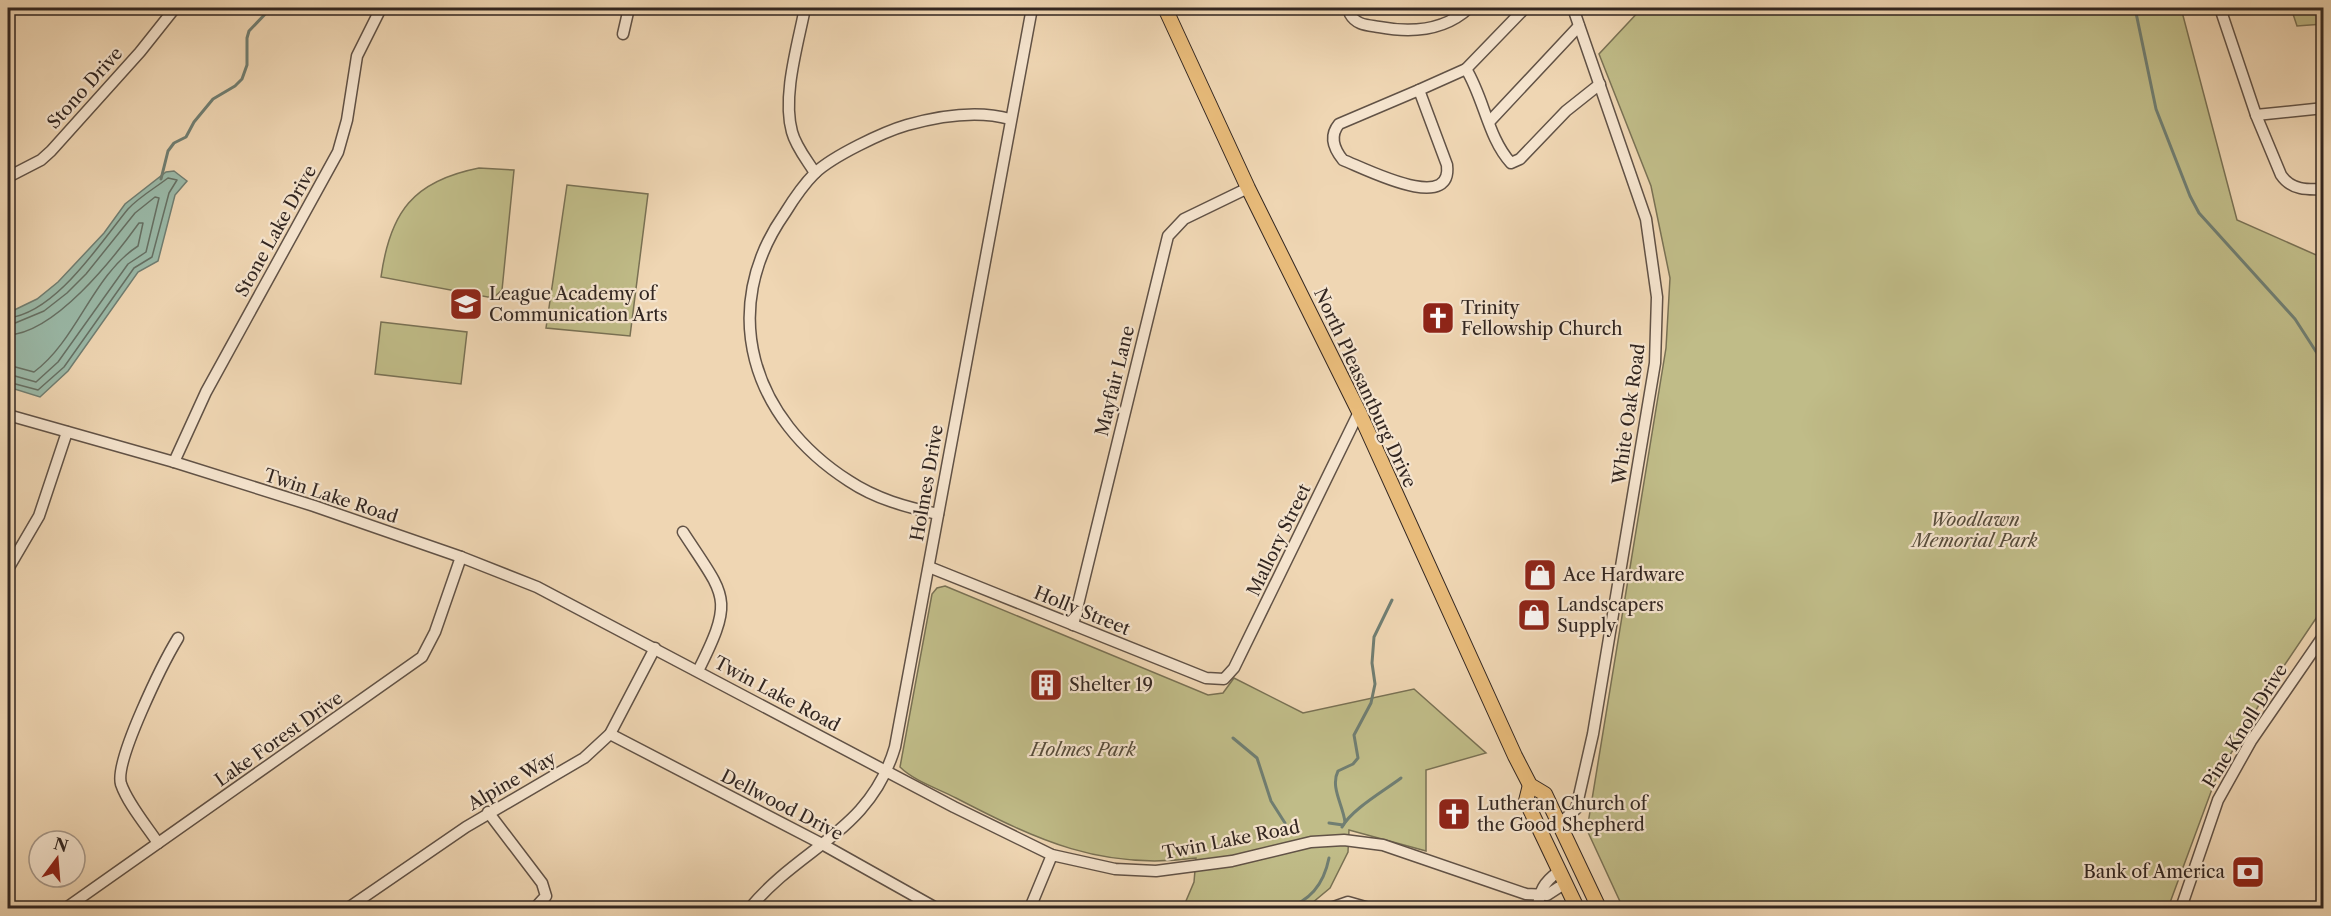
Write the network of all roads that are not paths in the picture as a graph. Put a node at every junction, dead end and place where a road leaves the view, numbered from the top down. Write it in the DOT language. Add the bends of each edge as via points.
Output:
graph roads {
  1 [pos="175,8"];
  2 [pos="381,8"];
  3 [pos="629,8"];
  4 [pos="805,8"];
  5 [pos="1032,8"];
  6 [pos="1165,8"];
  7 [pos="1469,8"];
  8 [pos="1525,8"];
  9 [pos="1573,8"];
  10 [pos="2220,8"];
  11 [pos="1350,14"];
  12 [pos="1579,26"];
  13 [pos="623,34"];
  14 [pos="1466,69"];
  15 [pos="1600,84"];
  16 [pos="1419,90"];
  17 [pos="2324,108"];
  18 [pos="2256,115"];
  19 [pos="1010,119"];
  20 [pos="1490,121"];
  21 [pos="815,173"];
  22 [pos="8,177"];
  23 [pos="1248,188"];
  24 [pos="2324,189"];
  25 [pos="1359,412"];
  26 [pos="8,415"];
  27 [pos="67,432"];
  28 [pos="174,462"];
  29 [pos="938,514"];
  30 [pos="683,532"];
  31 [pos="460,557"];
  32 [pos="929,567"];
  33 [pos="8,568"];
  34 [pos="1073,625"];
  35 [pos="2324,634"];
  36 [pos="178,639"];
  37 [pos="655,648"];
  38 [pos="698,671"];
  39 [pos="1224,679"];
  40 [pos="610,734"];
  41 [pos="887,772"];
  42 [pos="1530,785"];
  43 [pos="488,813"];
  44 [pos="1558,825"];
  45 [pos="158,843"];
  46 [pos="822,844"];
  47 [pos="1052,855"];
  48 [pos="1562,878"];
  49 [pos="1539,896"];
  50 [pos="66,909"];
  51 [pos="348,909"];
  52 [pos="535,909"];
  53 [pos="750,909"];
  54 [pos="936,909"];
  55 [pos="1030,909"];
  56 [pos="1331,909"];
  57 [pos="1369,909"];
  58 [pos="1538,909"];
  59 [pos="1577,909"];
  60 [pos="1599,909"];
  61 [pos="2181,909"];
  1 -- 22 [label="street, Stono Drive" via="51,150 41,160"];
  2 -- 28 [label="street, Stone Lake Drive" via="357,56 338,152 206,392"];
  3 -- 13 [label="street"];
  4 -- 21 [label="street" via="795,59 790,118 798,144"];
  5 -- 19 [label="street, Holmes Drive"];
  6 -- 23 [label="main road, North Pleasantburg Drive"];
  7 -- 11 [label="street" via="1442,25 1411,30 1365,25"];
  8 -- 14 [label="street"];
  9 -- 12 [label="street, White Oak Road"];
  10 -- 18 [label="street"];
  12 -- 15 [label="street, White Oak Road"];
  12 -- 20 [label="street"];
  14 -- 16 [label="street"];
  14 -- 20 [label="street"];
  15 -- 20 [label="street" via="1566,111 1515,163 1503,152"];
  15 -- 44 [label="street, White Oak Road" via="1646,219 1657,297 1655,363 1591,744 1576,809"];
  16 -- 16 [label="street" via="1339,124 1333,141 1337,153 1343,160 1410,187 1425,189 1441,184 1447,165"];
  17 -- 18 [label="street"];
  18 -- 24 [label="street" via="2284,179 2298,188"];
  19 -- 21 [label="street" via="961,116 920,122 871,140"];
  19 -- 29 [label="street, Holmes Drive"];
  21 -- 29 [label="street" via="775,226 755,270 749,323 759,377 794,433 827,465 882,498"];
  23 -- 25 [label="main road, North Pleasantburg Drive"];
  23 -- 34 [label="street, Mayfair Lane" via="1184,219 1168,236"];
  25 -- 39 [label="street, Mallory Street" via="1234,668"];
  25 -- 42 [label="main road, North Pleasantburg Drive"];
  26 -- 27 [label="street, Twin Lake Road"];
  27 -- 28 [label="street, Twin Lake Road"];
  27 -- 33 [label="street" via="39,516"];
  28 -- 31 [label="street, Twin Lake Road"];
  29 -- 32 [label="street, Holmes Drive"];
  30 -- 38 [label="street" via="723,601 716,635"];
  31 -- 37 [label="street, Twin Lake Road" via="551,593"];
  31 -- 45 [label="street, Lake Forest Drive" via="435,632 422,657"];
  32 -- 34 [label="street, Holly Street"];
  32 -- 41 [label="street, Holmes Drive"];
  34 -- 39 [label="street, Holly Street" via="1206,678"];
  35 -- 61 [label="street, Pine Knoll Drive" via="2251,741 2218,800"];
  36 -- 45 [label="street" via="148,693 120,775 126,794"];
  37 -- 38 [label="street, Twin Lake Road"];
  37 -- 40 [label="street, Alpine Way"];
  38 -- 41 [label="street, Twin Lake Road"];
  40 -- 43 [label="street, Alpine Way" via="569,768"];
  40 -- 46 [label="street, Dellwood Drive"];
  41 -- 46 [label="street, Holmes Drive" via="855,818"];
  41 -- 47 [label="street, Twin Lake Road"];
  42 -- 44 [label="main road, North Pleasantburg Drive" via="1545,794"];
  42 -- 48 [label="main road, North Pleasantburg Drive" via="1526,801"];
  43 -- 51 [label="street, Alpine Way"];
  43 -- 52 [label="street" via="542,883 546,896"];
  44 -- 60 [label="main road, North Pleasantburg Drive"];
  45 -- 50 [label="street, Lake Forest Drive"];
  46 -- 53 [label="street, Holmes Drive"];
  46 -- 54 [label="street, Dellwood Drive"];
  47 -- 49 [label="street, Twin Lake Road" via="1149,872 1209,865 1311,842 1344,840 1383,845"];
  47 -- 55 [label="street"];
  48 -- 49 [label="street" via="1548,879"];
  48 -- 59 [label="main road, North Pleasantburg Drive"];
  49 -- 58 [label="street"];
  56 -- 57 [label="street" via="1348,902"];
}
